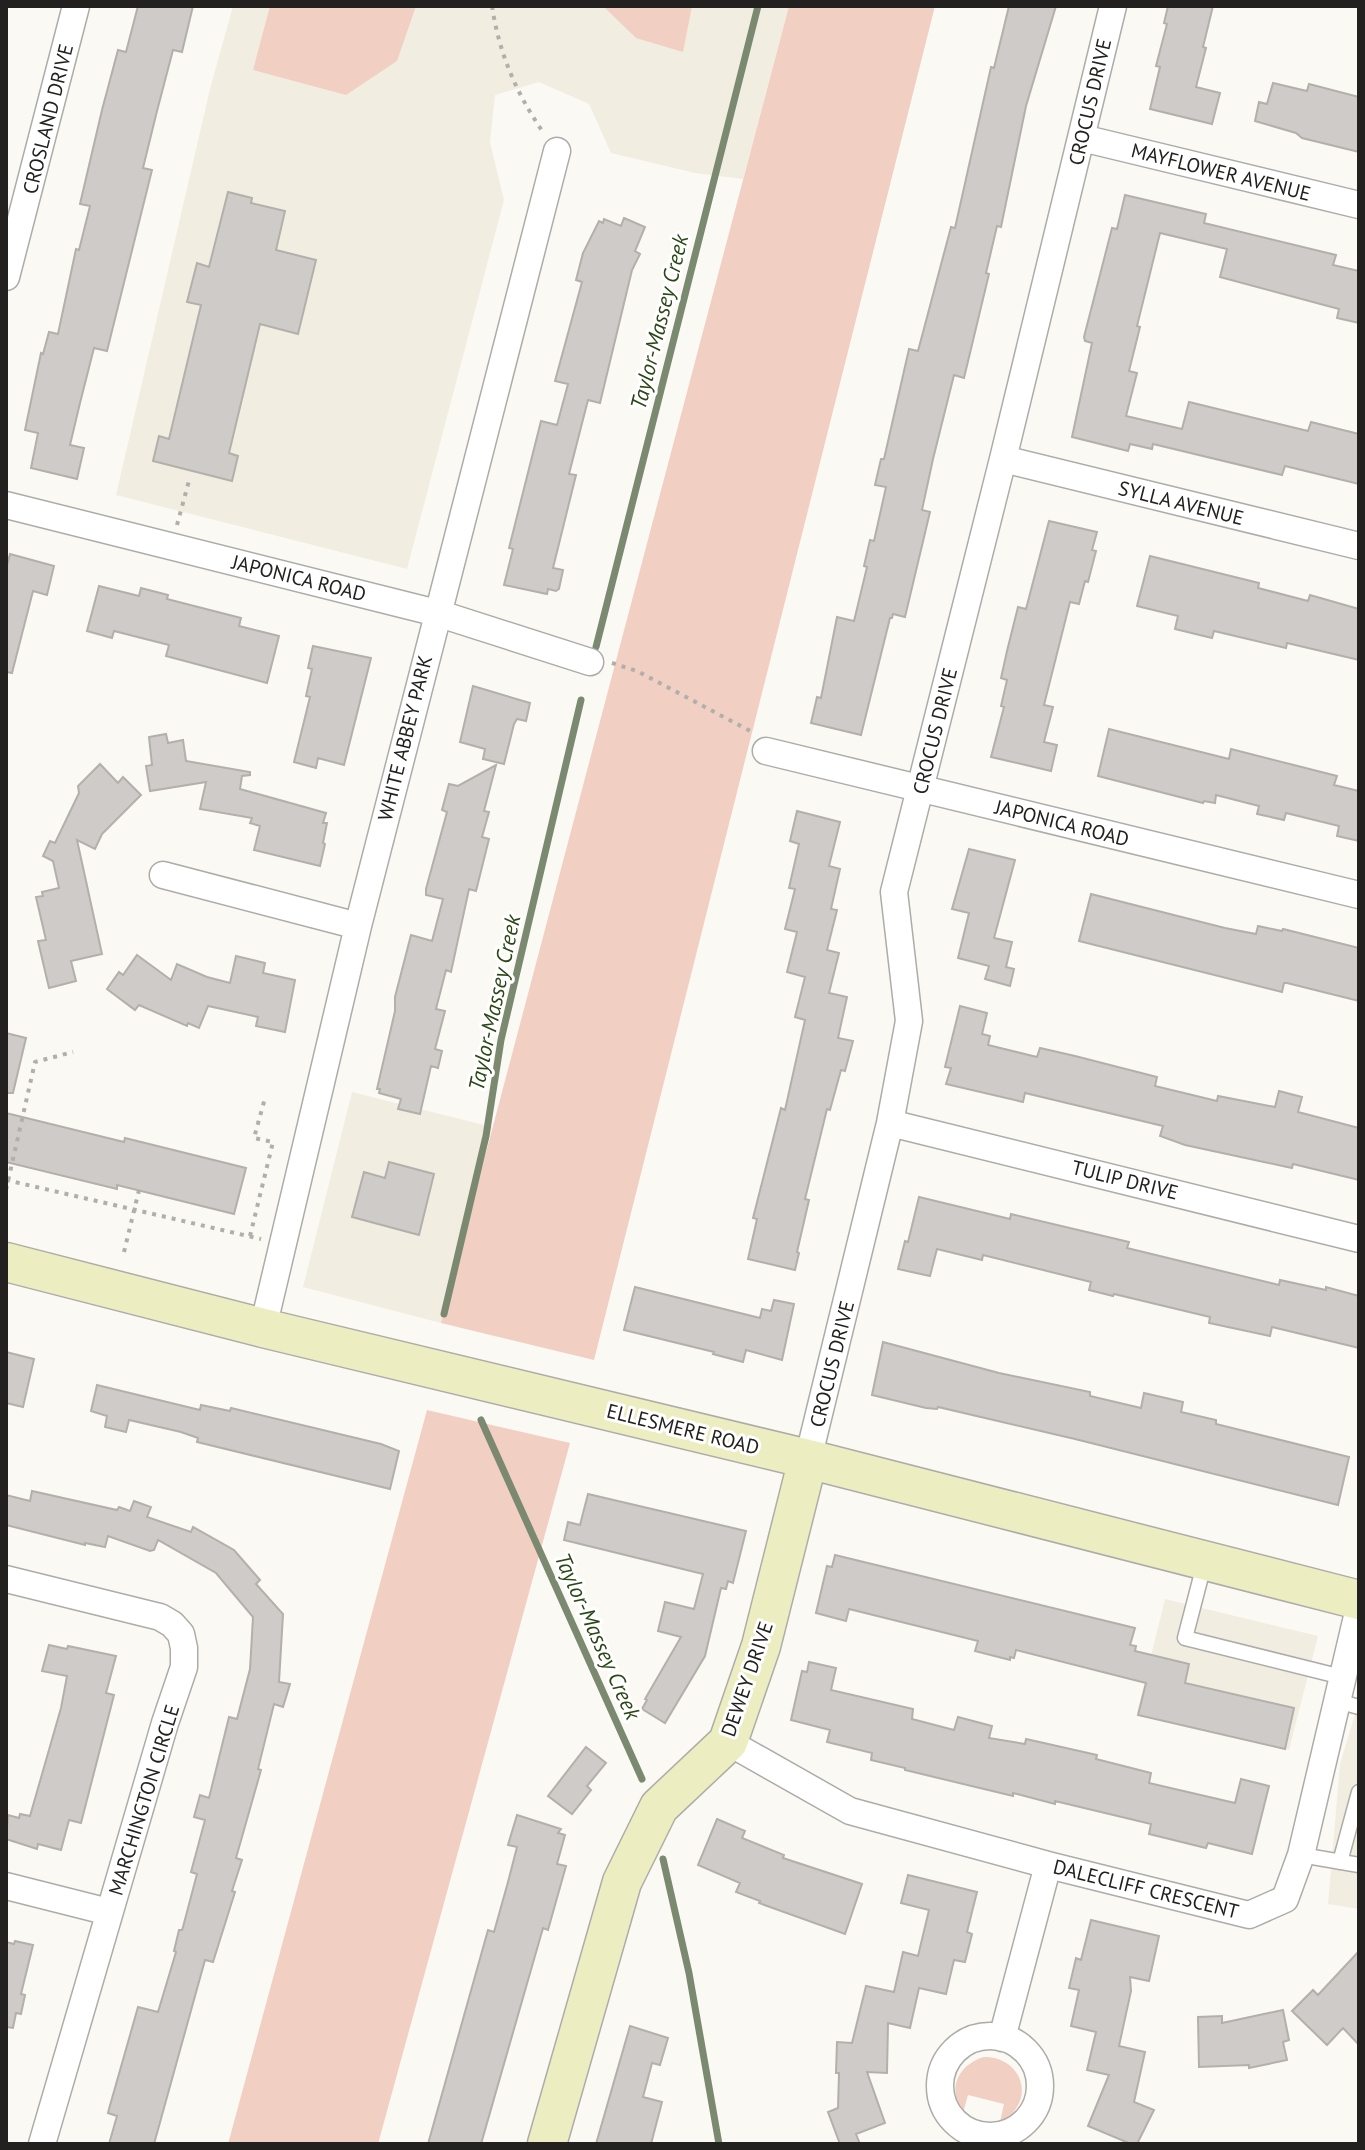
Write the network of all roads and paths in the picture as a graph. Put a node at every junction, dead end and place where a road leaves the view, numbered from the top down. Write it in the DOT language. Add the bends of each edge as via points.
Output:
graph roads {
  1 [pos="76,6"];
  2 [pos="492,6"];
  3 [pos="1113,6"];
  4 [pos="1082,138"];
  5 [pos="557,151"];
  6 [pos="1359,205"];
  7 [pos="8,262"];
  8 [pos="1003,459"];
  9 [pos="190,477"];
  10 [pos="6,505"];
  11 [pos="1359,546"];
  12 [pos="172,547"];
  13 [pos="437,613"];
  14 [pos="590,662"];
  15 [pos="766,751"];
  16 [pos="920,789"];
  17 [pos="163,875"];
  18 [pos="1359,895"];
  19 [pos="358,926"];
  20 [pos="73,1052"];
  21 [pos="265,1098"];
  22 [pos="890,1123"];
  23 [pos="7,1181"];
  24 [pos="6,1190"];
  25 [pos="139,1190"];
  26 [pos="134,1210"];
  27 [pos="250,1236"];
  28 [pos="1359,1239"];
  29 [pos="283,1244"];
  30 [pos="124,1252"];
  31 [pos="6,1262"];
  32 [pos="263,1328"];
  33 [pos="808,1459"];
  34 [pos="1205,1561"];
  35 [pos="6,1579"];
  36 [pos="1359,1600"];
  37 [pos="1359,1608"];
  38 [pos="1346,1695"];
  39 [pos="728,1742"];
  40 [pos="1359,1792"];
  41 [pos="1301,1855"];
  42 [pos="1340,1862"];
  43 [pos="1048,1865"];
  44 [pos="1359,1865"];
  45 [pos="6,1886"];
  46 [pos="109,1912"];
  47 [pos="1002,2038"];
  48 [pos="42,2144"];
  49 [pos="547,2144"];
  1 -- 7 [label="street, CROSLAND DRIVE"];
  2 -- 5 [label="path" via="496,34 523,104"];
  3 -- 4 [label="street, CROCUS DRIVE"];
  4 -- 6 [label="street, MAYFLOWER AVENUE"];
  4 -- 8 [label="street, CROCUS DRIVE"];
  5 -- 13 [label="street, WHITE ABBEY PARK"];
  8 -- 11 [label="street, SYLLA AVENUE"];
  8 -- 16 [label="street, CROCUS DRIVE"];
  9 -- 12 [label="path"];
  10 -- 12 [label="street, JAPONICA ROAD"];
  12 -- 13 [label="street, JAPONICA ROAD"];
  13 -- 14 [label="street, JAPONICA ROAD"];
  13 -- 19 [label="street, WHITE ABBEY PARK"];
  14 -- 15 [label="path" via="608,661 637,671 766,739"];
  15 -- 16 [label="street, JAPONICA ROAD"];
  16 -- 18 [label="street, JAPONICA ROAD"];
  16 -- 22 [label="street, CROCUS DRIVE" via="894,892 909,1021"];
  17 -- 19 [label="street"];
  19 -- 29 [label="street, WHITE ABBEY PARK"];
  20 -- 23 [label="path" via="35,1062"];
  21 -- 27 [label="path" via="254,1138 273,1142"];
  22 -- 28 [label="street, TULIP DRIVE"];
  22 -- 33 [label="street, CROCUS DRIVE"];
  23 -- 24 [label="path"];
  23 -- 26 [label="path"];
  25 -- 26 [label="path"];
  26 -- 27 [label="path"];
  26 -- 30 [label="path"];
  27 -- 29 [label="path"];
  29 -- 32 [label="street, WHITE ABBEY PARK"];
  31 -- 32 [label="main road, ELLESMERE ROAD"];
  32 -- 33 [label="main road, ELLESMERE ROAD"];
  33 -- 34 [label="main road, ELLESMERE ROAD"];
  33 -- 39 [label="main road, DEWEY DRIVE" via="761,1646"];
  34 -- 36 [label="main road, ELLESMERE ROAD"];
  34 -- 38 [label="lane" via="1185,1638"];
  35 -- 46 [label="street, MARCHINGTON CIRCLE" via="160,1617 181,1634 184,1667 179,1688"];
  37 -- 38 [label="street, DALECLIFF CRESCENT"];
  38 -- 41 [label="street, DALECLIFF CRESCENT"];
  39 -- 43 [label="street, DALECLIFF CRESCENT" via="850,1811"];
  39 -- 49 [label="main road, DEWEY DRIVE" via="659,1807 622,1882"];
  40 -- 42 [label="lane"];
  41 -- 42 [label="lane"];
  41 -- 43 [label="street, DALECLIFF CRESCENT" via="1285,1899 1249,1915"];
  42 -- 44 [label="lane"];
  43 -- 47 [label="street"];
  45 -- 46 [label="street"];
  46 -- 48 [label="street, MARCHINGTON CIRCLE"];
}
